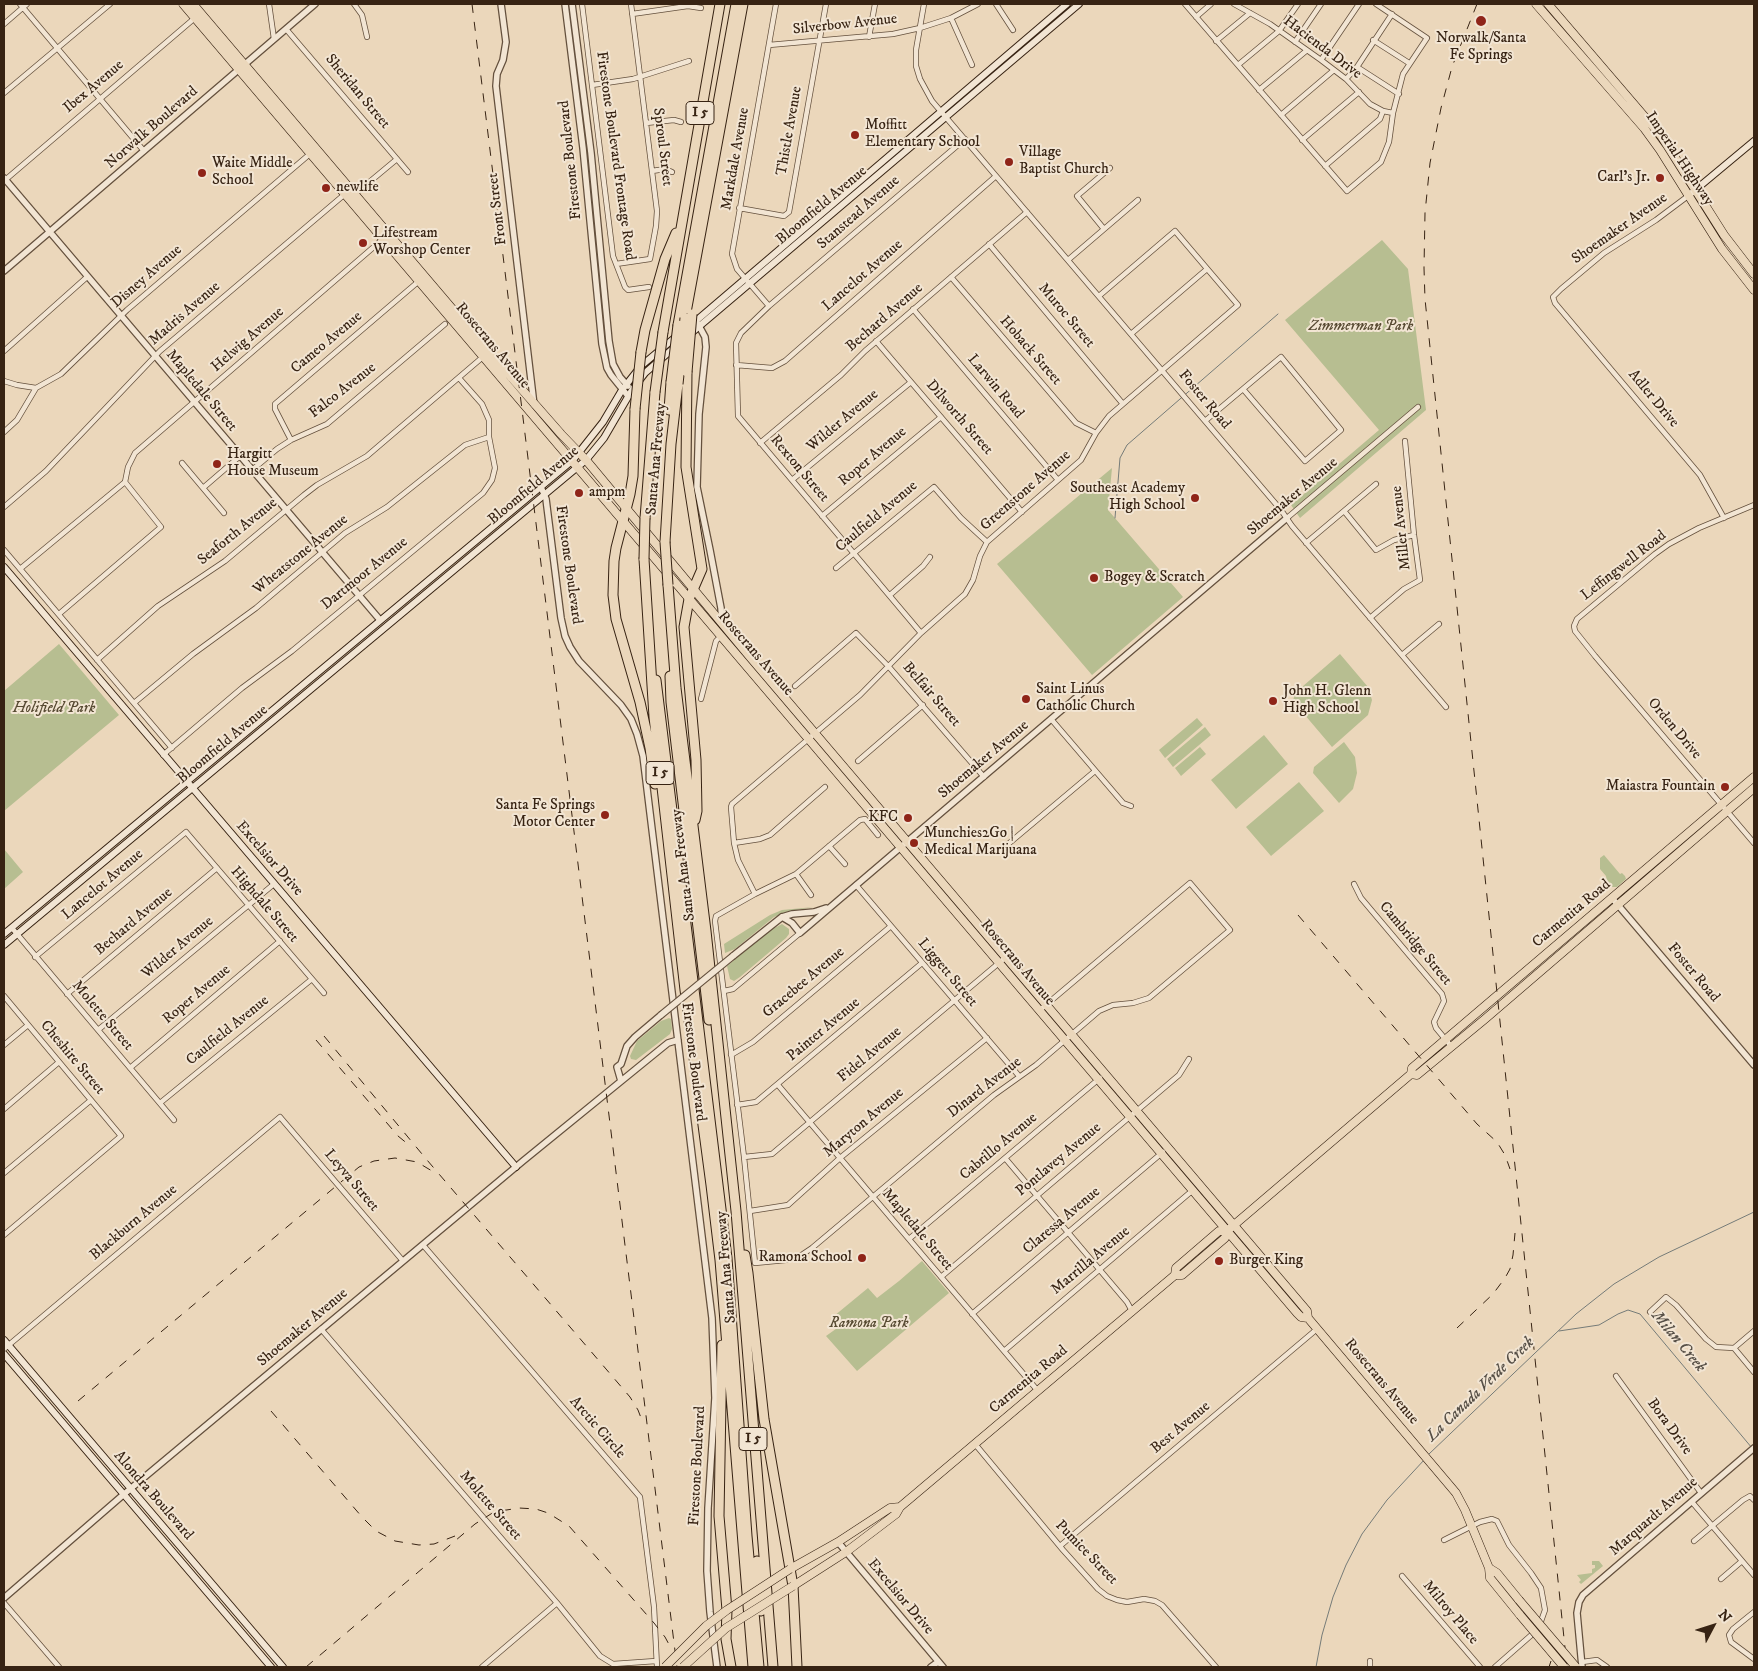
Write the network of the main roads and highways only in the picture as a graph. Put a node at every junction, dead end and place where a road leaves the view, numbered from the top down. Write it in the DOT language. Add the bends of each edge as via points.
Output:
graph roads {
  1 [pos="183,4"];
  2 [pos="192,4"];
  3 [pos="720,4"];
  4 [pos="736,4"];
  5 [pos="743,4"];
  6 [pos="1068,4"];
  7 [pos="1079,4"];
  8 [pos="1536,4"];
  9 [pos="1548,4"];
  10 [pos="198,16"];
  11 [pos="1024,46"];
  12 [pos="981,82"];
  13 [pos="1754,141"];
  14 [pos="907,145"];
  15 [pos="314,151"];
  16 [pos="1692,193"];
  17 [pos="681,222"];
  18 [pos="386,236"];
  19 [pos="1754,274"];
  20 [pos="1754,290"];
  21 [pos="693,320"];
  22 [pos="674,383"];
  23 [pos="627,390"];
  24 [pos="532,407"];
  25 [pos="579,453"];
  26 [pos="586,460"];
  27 [pos="575,464"];
  28 [pos="542,490"];
  29 [pos="626,508"];
  30 [pos="623,520"];
  31 [pos="4,567"];
  32 [pos="693,587"];
  33 [pos="689,599"];
  34 [pos="380,620"];
  35 [pos="389,623"];
  36 [pos="379,631"];
  37 [pos="364,634"];
  38 [pos="355,642"];
  39 [pos="364,644"];
  40 [pos="674,661"];
  41 [pos="760,668"];
  42 [pos="650,669"];
  43 [pos="753,674"];
  44 [pos="774,684"];
  45 [pos="768,691"];
  46 [pos="787,699"];
  47 [pos="780,705"];
  48 [pos="813,736"];
  49 [pos="1754,777"];
  50 [pos="189,785"];
  51 [pos="1754,788"];
  52 [pos="693,830"];
  53 [pos="672,876"];
  54 [pos="4,934"];
  55 [pos="4,945"];
  56 [pos="1411,1074"];
  57 [pos="1164,1150"];
  58 [pos="516,1167"];
  59 [pos="736,1211"];
  60 [pos="1231,1228"];
  61 [pos="720,1260"];
  62 [pos="1298,1300"];
  63 [pos="1291,1306"];
  64 [pos="1308,1318"];
  65 [pos="5,1345"];
  66 [pos="4,1354"];
  67 [pos="900,1507"];
  68 [pos="1489,1568"];
  69 [pos="790,1569"];
  70 [pos="793,1586"];
  71 [pos="727,1610"];
  72 [pos="726,1628"];
  73 [pos="260,1640"];
  74 [pos="252,1646"];
  75 [pos="1580,1665"];
  76 [pos="271,1667"];
  77 [pos="283,1667"];
  78 [pos="665,1667"];
  79 [pos="683,1667"];
  80 [pos="731,1667"];
  81 [pos="753,1667"];
  82 [pos="759,1667"];
  83 [pos="767,1667"];
  84 [pos="772,1667"];
  85 [pos="797,1667"];
  86 [pos="1564,1667"];
  1 -- 10 [label="main road, Rosecrans Avenue"];
  2 -- 10 [label="main road, Rosecrans Avenue"];
  3 -- 17 [label="highway, Santa Ana Freeway / I 5"];
  4 -- 22 [label="highway, bridge" via="678,325"];
  5 -- 21 [label="highway, Santa Ana Freeway / I 5" via="696,250"];
  6 -- 11 [label="main road, Bloomfield Avenue"];
  7 -- 11 [label="main road, Bloomfield Avenue"];
  8 -- 16 [label="main road, Imperial Highway" via="1644,128"];
  9 -- 16 [label="main road, Imperial Highway" via="1662,137"];
  10 -- 15 [label="main road, Rosecrans Avenue"];
  11 -- 12 [label="main road, Bloomfield Avenue"];
  12 -- 14 [label="main road, Bloomfield Avenue" via="941,111"];
  12 -- 14 [label="main road, Bloomfield Avenue" via="946,117"];
  13 -- 16 [label="main road, Shoemaker Avenue"];
  14 -- 21 [label="main road, Bloomfield Avenue" via="747,281"];
  15 -- 18 [label="main road, Rosecrans Avenue" via="345,194"];
  15 -- 18 [label="main road, Rosecrans Avenue" via="356,194"];
  16 -- 19 [label="main road, Imperial Highway"];
  16 -- 20 [label="main road, Imperial Highway" via="1722,250"];
  17 -- 29 [label="highway, bridge" via="664,259 645,330 635,409 633,476"];
  17 -- 42 [label="highway, Santa Ana Freeway / I 5, bridge" via="655,392 645,518"];
  18 -- 24 [label="main road, Rosecrans Avenue"];
  21 -- 22 [label="highway, Santa Ana Freeway / I 5, bridge"];
  21 -- 23 [label="main road, Bloomfield Avenue"];
  21 -- 32 [label="highway, bridge" via="687,372 686,467 702,569"];
  22 -- 40 [label="highway, Santa Ana Freeway / I 5, bridge" via="665,542"];
  23 -- 25 [label="main road, Bloomfield Avenue"];
  23 -- 26 [label="main road, Bloomfield Avenue" via="604,438"];
  24 -- 25 [label="main road, Rosecrans Avenue"];
  24 -- 27 [label="main road, Rosecrans Avenue"];
  25 -- 26 [label="main road, Rosecrans Avenue"];
  25 -- 27 [label="main road, Bloomfield Avenue"];
  26 -- 27 [label="main road, Bloomfield Avenue"];
  26 -- 29 [label="main road, Rosecrans Avenue"];
  27 -- 28 [label="main road, Bloomfield Avenue"];
  27 -- 30 [label="main road, Rosecrans Avenue"];
  28 -- 34 [label="main road, Bloomfield Avenue"];
  28 -- 35 [label="main road, Bloomfield Avenue"];
  29 -- 30 [label="highway"];
  29 -- 32 [label="main road, Rosecrans Avenue"];
  30 -- 33 [label="main road, Rosecrans Avenue"];
  30 -- 53 [label="highway" via="614,561 616,619 650,748"];
  31 -- 50 [label="main road, Excelsior Drive"];
  32 -- 33 [label="highway"];
  32 -- 41 [label="main road, Rosecrans Avenue"];
  33 -- 43 [label="main road, Rosecrans Avenue"];
  33 -- 52 [label="highway" via="684,627 696,760 697,811"];
  34 -- 35 [label="main road"];
  34 -- 36 [label="main road"];
  34 -- 37 [label="main road, Bloomfield Avenue"];
  35 -- 36 [label="main road, Bloomfield Avenue"];
  36 -- 39 [label="main road, Bloomfield Avenue"];
  37 -- 38 [label="main road, Bloomfield Avenue"];
  37 -- 39 [label="main road"];
  38 -- 39 [label="main road"];
  38 -- 50 [label="main road, Bloomfield Avenue"];
  39 -- 50 [label="main road, Bloomfield Avenue"];
  40 -- 52 [label="highway, Santa Ana Freeway / I 5"];
  40 -- 83 [label="highway" via="669,677 671,702 732,1229"];
  41 -- 43 [label="main road"];
  41 -- 44 [label="main road, Rosecrans Avenue"];
  42 -- 53 [label="highway, Santa Ana Freeway / I 5"];
  42 -- 82 [label="highway" via="656,678 722,1212"];
  43 -- 45 [label="main road, Rosecrans Avenue"];
  44 -- 45 [label="main road"];
  44 -- 46 [label="main road, Rosecrans Avenue"];
  45 -- 47 [label="main road, Rosecrans Avenue"];
  46 -- 47 [label="main road"];
  46 -- 48 [label="main road, Rosecrans Avenue"];
  47 -- 48 [label="main road, Rosecrans Avenue"];
  48 -- 57 [label="main road, Rosecrans Avenue"];
  49 -- 56 [label="main road, Carmenita Road" via="1445,1039 1412,1068"];
  50 -- 54 [label="main road, Bloomfield Avenue"];
  50 -- 55 [label="main road, Bloomfield Avenue"];
  50 -- 58 [label="main road, Excelsior Drive"];
  51 -- 56 [label="main road, Carmenita Road" via="1417,1075"];
  52 -- 59 [label="highway, Santa Ana Freeway / I 5"];
  53 -- 61 [label="highway, Santa Ana Freeway / I 5"];
  56 -- 60 [label="main road, Carmenita Road"];
  57 -- 60 [label="main road, Rosecrans Avenue"];
  57 -- 60 [label="main road, Rosecrans Avenue" via="1193,1190"];
  59 -- 69 [label="highway" via="748,1274 762,1409"];
  59 -- 84 [label="highway, Santa Ana Freeway / I 5"];
  60 -- 62 [label="main road, Rosecrans Avenue"];
  60 -- 63 [label="main road, Rosecrans Avenue"];
  60 -- 67 [label="main road, Carmenita Road" via="1225,1238 1182,1275 1175,1275 1132,1310"];
  61 -- 71 [label="highway" via="719,1516"];
  61 -- 81 [label="highway, Santa Ana Freeway / I 5"];
  62 -- 63 [label="main road"];
  62 -- 64 [label="main road, Rosecrans Avenue" via="1307,1311"];
  63 -- 64 [label="main road, Rosecrans Avenue" via="1300,1317"];
  64 -- 68 [label="main road, Rosecrans Avenue" via="1459,1497"];
  65 -- 73 [label="main road, Alondra Boulevard"];
  66 -- 74 [label="main road, Alondra Boulevard"];
  67 -- 69 [label="main road, Carmenita Road" via="890,1508"];
  67 -- 70 [label="main road, Carmenita Road" via="896,1514 846,1552"];
  68 -- 75 [label="main road, Rosecrans Avenue, bridge"];
  68 -- 86 [label="main road, Rosecrans Avenue, bridge" via="1490,1578"];
  69 -- 70 [label="highway"];
  69 -- 71 [label="main road, Carmenita Road, bridge"];
  70 -- 72 [label="main road, Carmenita Road, bridge"];
  70 -- 85 [label="highway"];
  71 -- 72 [label="highway, bridge"];
  71 -- 78 [label="main road, Carmenita Road, bridge" via="695,1636"];
  72 -- 79 [label="main road, Carmenita Road, bridge"];
  72 -- 80 [label="highway"];
  73 -- 74 [label="main road"];
  73 -- 77 [label="main road, Alondra Boulevard"];
  74 -- 76 [label="main road, Alondra Boulevard"];
}
